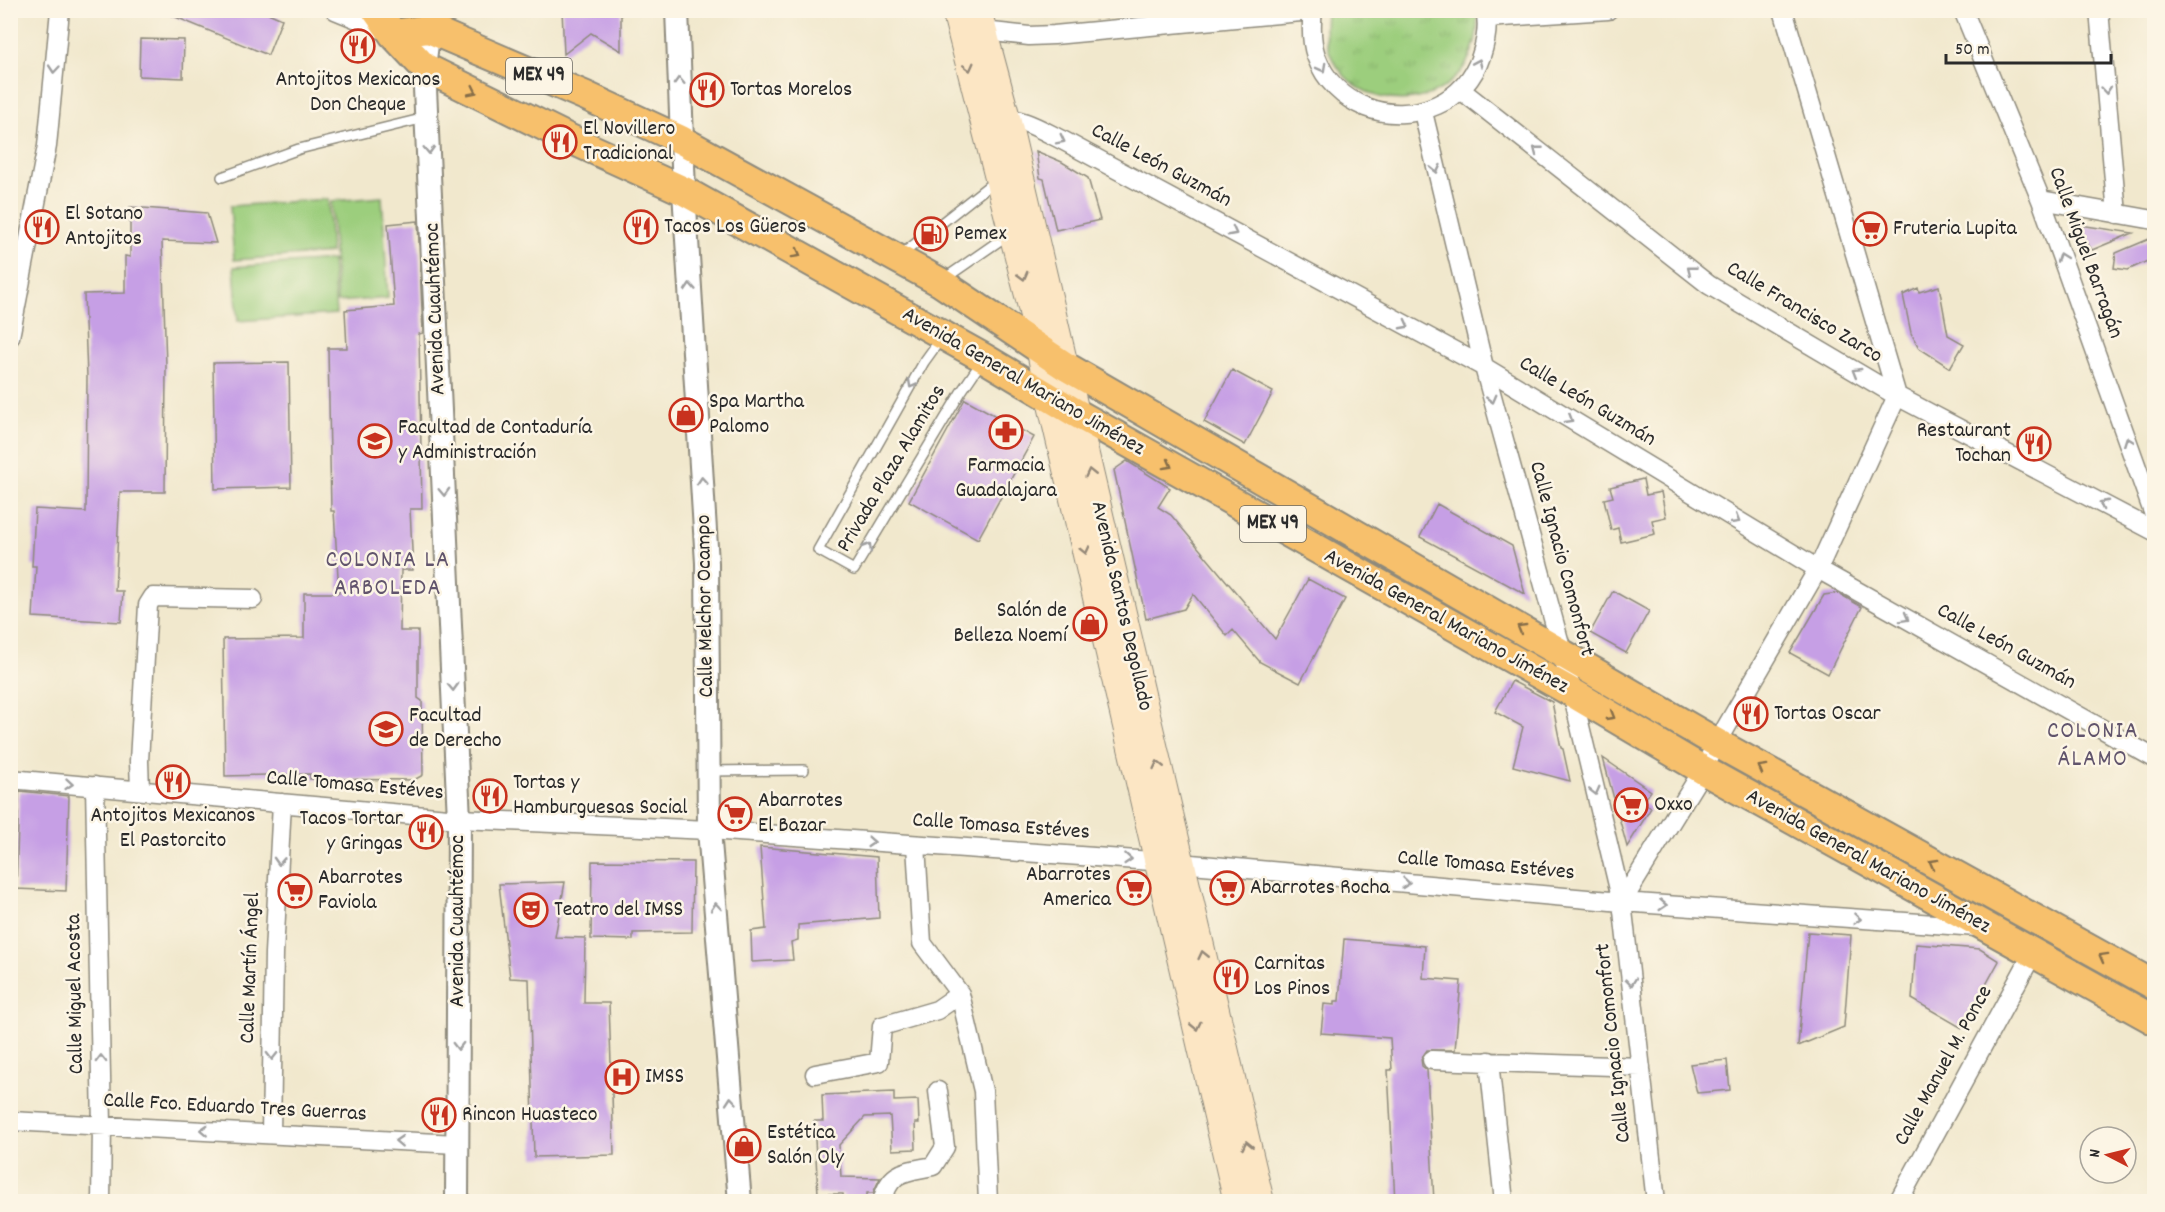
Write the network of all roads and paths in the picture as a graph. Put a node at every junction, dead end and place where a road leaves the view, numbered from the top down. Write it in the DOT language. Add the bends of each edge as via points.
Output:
graph roads {
  1 [pos="60,10"];
  2 [pos="335,10"];
  3 [pos="376,10"];
  4 [pos="677,10"];
  5 [pos="1608,10"];
  6 [pos="1783,10"];
  7 [pos="1963,10"];
  8 [pos="2099,10"];
  9 [pos="1312,11"];
  10 [pos="1589,11"];
  11 [pos="1486,14"];
  12 [pos="969,20"];
  13 [pos="429,29"];
  14 [pos="393,34"];
  15 [pos="424,67"];
  16 [pos="1461,90"];
  17 [pos="586,96"];
  18 [pos="1422,112"];
  19 [pos="428,118"];
  20 [pos="995,119"];
  21 [pos="568,138"];
  22 [pos="681,140"];
  23 [pos="222,177"];
  24 [pos="998,179"];
  25 [pos="684,191"];
  26 [pos="2041,201"];
  27 [pos="2117,214"];
  28 [pos="2154,220"];
  29 [pos="1011,233"];
  30 [pos="896,258"];
  31 [pos="940,282"];
  32 [pos="944,335"];
  33 [pos="10,338"];
  34 [pos="1039,350"];
  35 [pos="984,358"];
  36 [pos="1065,366"];
  37 [pos="1484,367"];
  38 [pos="1049,396"];
  39 [pos="1897,396"];
  40 [pos="1076,413"];
  41 [pos="2154,515"];
  42 [pos="2154,531"];
  43 [pos="1818,569"];
  44 [pos="253,600"];
  45 [pos="1562,651"];
  46 [pos="1571,692"];
  47 [pos="1717,743"];
  48 [pos="2154,758"];
  49 [pos="804,770"];
  50 [pos="1703,770"];
  51 [pos="709,771"];
  52 [pos="10,779"];
  53 [pos="95,786"];
  54 [pos="140,790"];
  55 [pos="282,803"];
  56 [pos="459,819"];
  57 [pos="709,830"];
  58 [pos="916,845"];
  59 [pos="1168,862"];
  60 [pos="1622,902"];
  61 [pos="1988,928"];
  62 [pos="2033,953"];
  63 [pos="2154,985"];
  64 [pos="960,994"];
  65 [pos="2154,1020"];
  66 [pos="1432,1060"];
  67 [pos="1489,1062"];
  68 [pos="1641,1067"];
  69 [pos="815,1074"];
  70 [pos="938,1091"];
  71 [pos="10,1120"];
  72 [pos="102,1125"];
  73 [pos="271,1134"];
  74 [pos="457,1144"];
  75 [pos="101,1202"];
  76 [pos="457,1202"];
  77 [pos="740,1202"];
  78 [pos="882,1202"];
  79 [pos="988,1202"];
  80 [pos="1237,1202"];
  81 [pos="1260,1202"];
  82 [pos="1504,1202"];
  83 [pos="1656,1202"];
  84 [pos="1898,1202"];
  1 -- 33 [label="street, one-way" via="47,146"];
  2 -- 14 [label="street, Avenida General Mariano Jiménez"];
  3 -- 14 [label="main road"];
  22 -- 4 [label="street, Calle Melchor Ocampo, one-way"];
  5 -- 10 [label="street"];
  6 -- 39 [label="street"];
  7 -- 26 [label="street, Calle Miguel Barragán"];
  8 -- 27 [label="street, one-way"];
  9 -- 12 [label="street" via="1029,36"];
  9 -- 18 [label="street, one-way" via="1311,36 1316,56 1325,74 1344,95 1368,109 1388,114"];
  10 -- 11 [label="street"];
  16 -- 11 [label="street, one-way" via="1479,64 1486,42"];
  12 -- 20 [label="main road, Avenida Santos Degollado"];
  13 -- 14 [label="main road"];
  13 -- 15 [label="street, Avenida Cuauhtémoc"];
  13 -- 17 [label="main road, Avenida General Mariano Jiménez / MEX 49"];
  14 -- 15 [label="main road, Avenida General Mariano Jiménez / MEX 49"];
  15 -- 19 [label="street, Avenida Cuauhtémoc"];
  15 -- 21 [label="main road, Avenida General Mariano Jiménez / MEX 49, one-way"];
  16 -- 18 [label="street" via="1446,102"];
  39 -- 16 [label="street, Calle Francisco Zarco, one-way" via="1709,285"];
  17 -- 21 [label="main road"];
  17 -- 22 [label="main road, Avenida General Mariano Jiménez / MEX 49"];
  18 -- 37 [label="street, Calle Ignacio Comonfort, one-way"];
  19 -- 23 [label="lane" via="299,149"];
  19 -- 56 [label="street, Avenida Cuauhtémoc, one-way"];
  20 -- 24 [label="main road, Avenida Santos Degollado"];
  20 -- 36 [label="main road, Avenida Santos Degollado"];
  20 -- 37 [label="street, Calle León Guzmán, one-way" via="1029,124 1064,141"];
  21 -- 25 [label="main road, Avenida General Mariano Jiménez / MEX 49"];
  22 -- 25 [label="street, Calle Melchor Ocampo"];
  22 -- 30 [label="main road, Avenida General Mariano Jiménez / MEX 49"];
  24 -- 29 [label="main road, Avenida Santos Degollado"];
  24 -- 30 [label="lane"];
  25 -- 32 [label="main road, Avenida General Mariano Jiménez / MEX 49, one-way"];
  51 -- 25 [label="street, Calle Melchor Ocampo, one-way" via="707,563"];
  26 -- 27 [label="street"];
  41 -- 26 [label="street, Calle Miguel Barragán, one-way"];
  27 -- 28 [label="street"];
  29 -- 31 [label="lane"];
  29 -- 34 [label="main road, Avenida Santos Degollado, one-way"];
  30 -- 31 [label="main road, Avenida General Mariano Jiménez / MEX 49"];
  31 -- 34 [label="main road, Avenida General Mariano Jiménez / MEX 49"];
  32 -- 35 [label="main road, Avenida General Mariano Jiménez / MEX 49"];
  32 -- 35 [label="lane, Privada Plaza Alamitos, one-way" via="924,362 818,550 854,570"];
  34 -- 36 [label="main road, Avenida General Mariano Jiménez / MEX 49"];
  34 -- 38 [label="main road, Avenida Santos Degollado"];
  35 -- 38 [label="main road, Avenida General Mariano Jiménez / MEX 49"];
  36 -- 40 [label="main road, Avenida Santos Degollado"];
  45 -- 36 [label="main road, Avenida General Mariano Jiménez / MEX 49, one-way"];
  37 -- 43 [label="street, Calle León Guzmán, one-way"];
  37 -- 45 [label="street, Calle Ignacio Comonfort, one-way"];
  38 -- 40 [label="main road, Avenida General Mariano Jiménez / MEX 49"];
  38 -- 59 [label="main road, Avenida Santos Degollado, one-way"];
  42 -- 39 [label="street, Calle Francisco Zarco, one-way"];
  39 -- 43 [label="street"];
  40 -- 46 [label="main road, Avenida General Mariano Jiménez / MEX 49, one-way"];
  59 -- 40 [label="main road, Avenida Santos Degollado, one-way"];
  43 -- 47 [label="street"];
  43 -- 48 [label="street, Calle León Guzmán, one-way"];
  44 -- 54 [label="street" via="153,597 148,605"];
  45 -- 46 [label="street, Calle Ignacio Comonfort"];
  45 -- 47 [label="main road, Avenida General Mariano Jiménez / MEX 49"];
  46 -- 50 [label="main road, Avenida General Mariano Jiménez / MEX 49, one-way"];
  46 -- 60 [label="street, Calle Ignacio Comonfort, one-way"];
  47 -- 50 [label="street"];
  63 -- 47 [label="main road, Avenida General Mariano Jiménez / MEX 49, one-way"];
  49 -- 51 [label="lane"];
  50 -- 60 [label="street"];
  50 -- 61 [label="main road, Avenida General Mariano Jiménez / MEX 49"];
  51 -- 57 [label="street, Calle Melchor Ocampo"];
  52 -- 53 [label="street, Calle Tomasa Estéves, one-way"];
  53 -- 54 [label="street, Calle Tomasa Estéves"];
  72 -- 53 [label="street, Calle Miguel Acosta, one-way"];
  54 -- 55 [label="street, Calle Tomasa Estéves"];
  55 -- 56 [label="street, Calle Tomasa Estéves"];
  55 -- 73 [label="street, Calle Martín Ángel, one-way" via="274,953"];
  56 -- 57 [label="street, Calle Tomasa Estéves"];
  56 -- 74 [label="street, Avenida Cuauhtémoc, one-way"];
  57 -- 58 [label="street, Calle Tomasa Estéves, one-way"];
  77 -- 57 [label="street, Calle Melchor Ocampo, one-way"];
  58 -- 59 [label="street, Calle Tomasa Estéves, one-way"];
  58 -- 64 [label="street" via="922,943"];
  59 -- 60 [label="street, Calle Tomasa Estéves, one-way"];
  59 -- 80 [label="main road, Avenida Santos Degollado, one-way"];
  81 -- 59 [label="main road, Avenida Santos Degollado, one-way" via="1186,883"];
  60 -- 61 [label="street, Calle Tomasa Estéves, one-way"];
  60 -- 68 [label="street, Calle Ignacio Comonfort, one-way"];
  61 -- 62 [label="main road, Avenida General Mariano Jiménez / MEX 49"];
  62 -- 65 [label="main road, Avenida General Mariano Jiménez / MEX 49"];
  62 -- 84 [label="street, Calle Manuel M. Ponce"];
  64 -- 69 [label="street" via="937,1010 882,1026 879,1062"];
  64 -- 79 [label="street" via="983,1091"];
  66 -- 67 [label="street"];
  67 -- 68 [label="street"];
  67 -- 82 [label="street"];
  68 -- 83 [label="street, Calle Ignacio Comonfort"];
  70 -- 78 [label="street" via="945,1147 933,1166 898,1174 886,1186"];
  71 -- 72 [label="street, Calle Fco. Eduardo Tres Guerras"];
  73 -- 72 [label="street, Calle Fco. Eduardo Tres Guerras, one-way"];
  72 -- 75 [label="street, Calle Miguel Acosta"];
  74 -- 73 [label="street, Calle Fco. Eduardo Tres Guerras, one-way"];
  74 -- 76 [label="street, Avenida Cuauhtémoc"];
}
